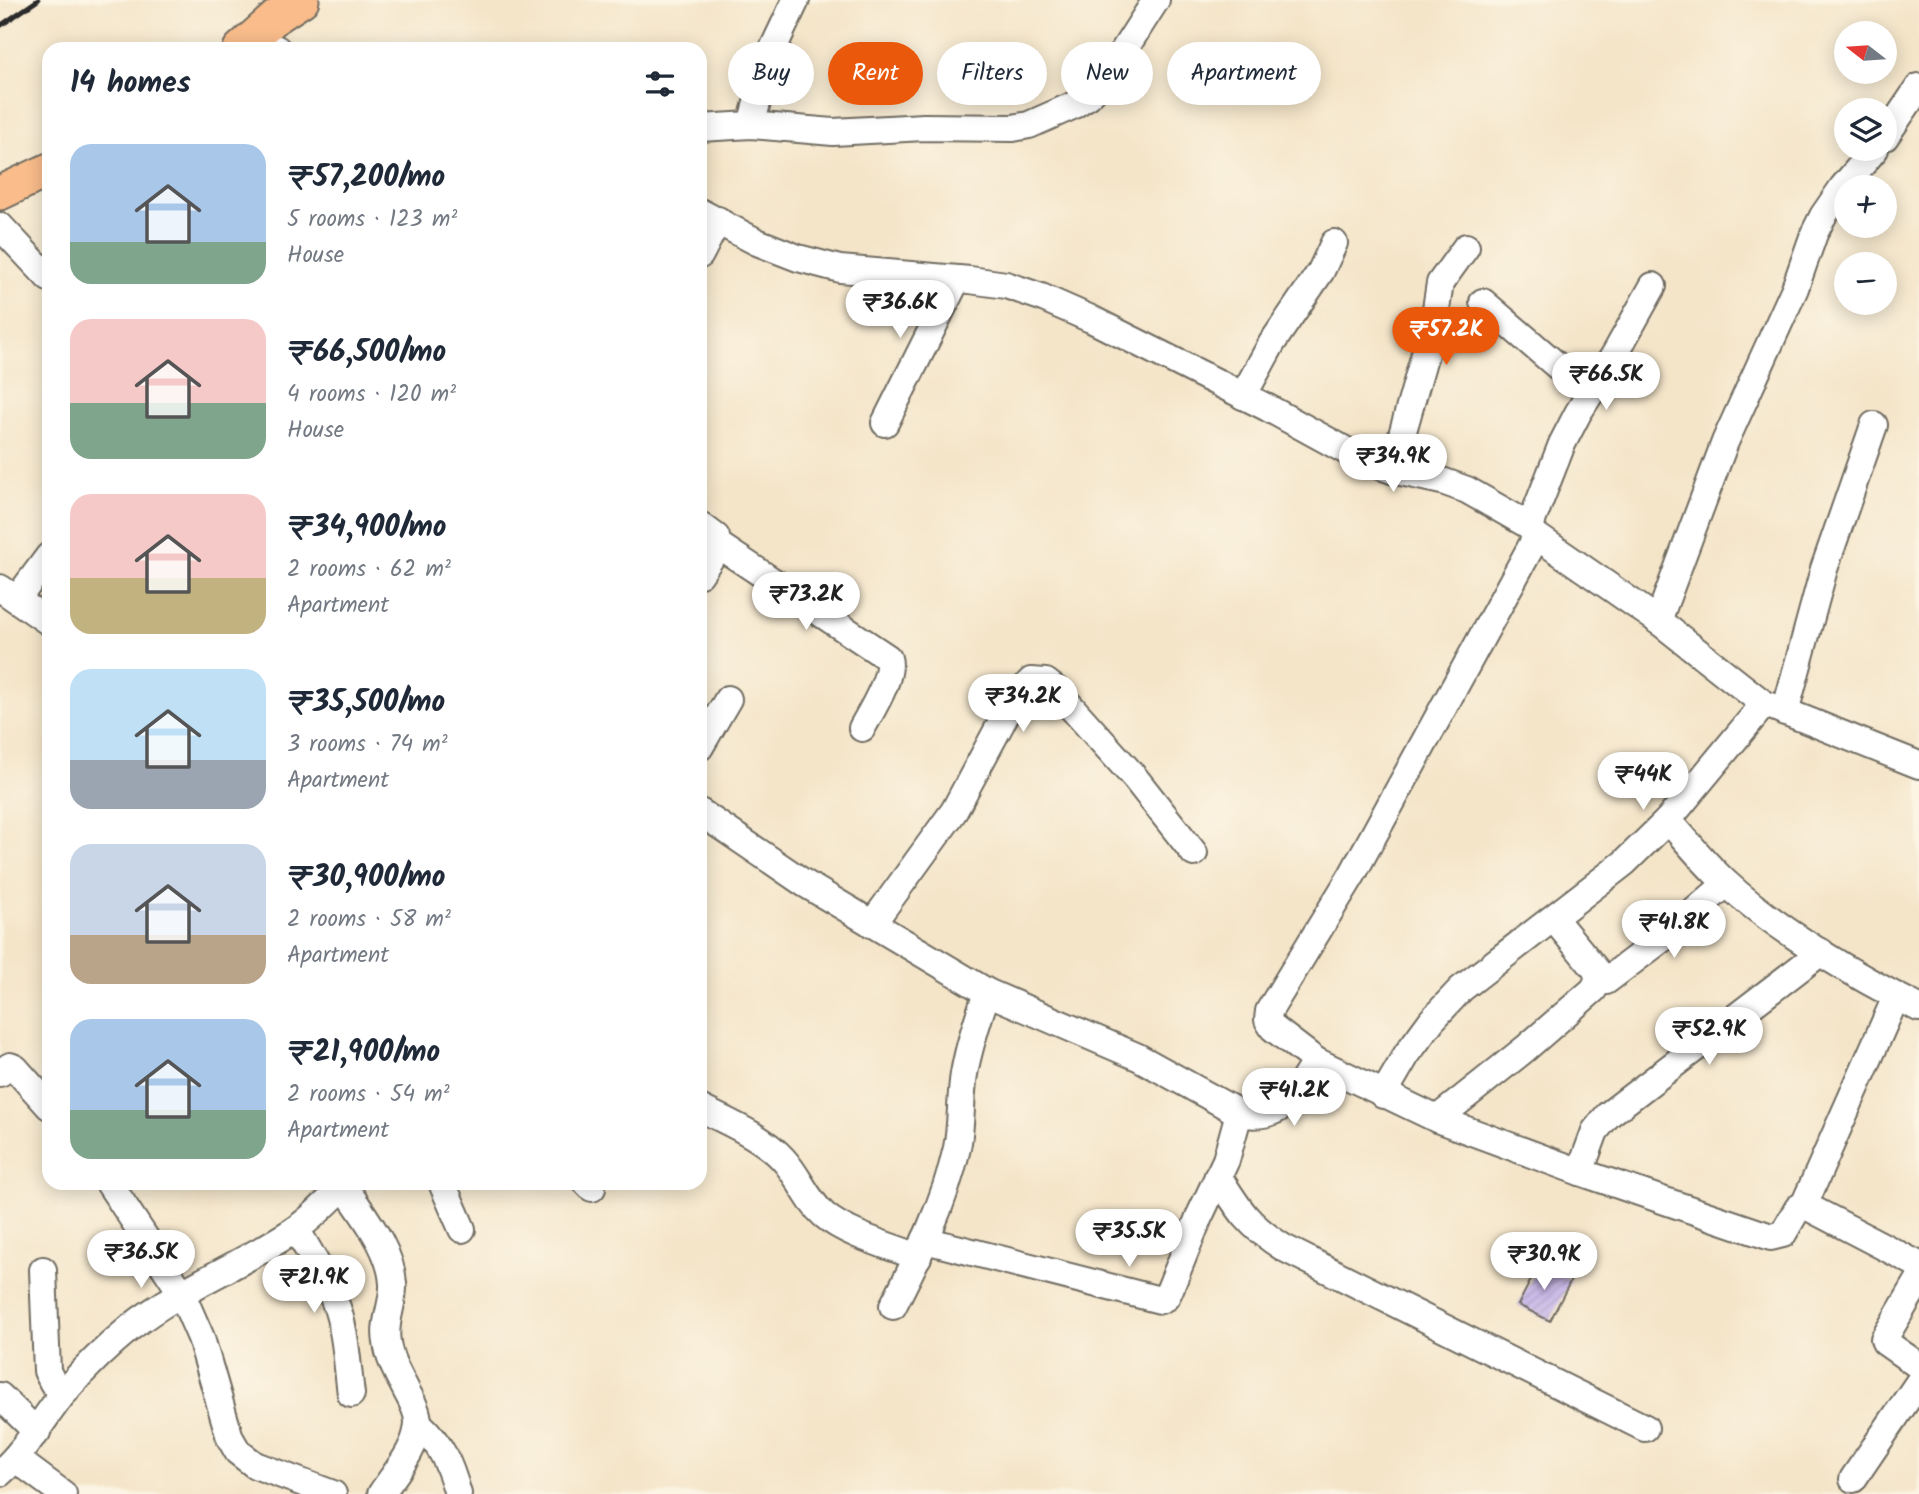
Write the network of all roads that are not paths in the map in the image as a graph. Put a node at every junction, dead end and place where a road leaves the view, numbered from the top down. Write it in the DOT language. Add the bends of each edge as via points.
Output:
graph roads {
  1 [pos="302,0"];
  2 [pos="796,0"];
  3 [pos="1156,0"];
  4 [pos="260,42"];
  5 [pos="1919,87"];
  6 [pos="1897,119"];
  7 [pos="751,125"];
  8 [pos="707,128"];
  9 [pos="1865,161"];
  10 [pos="42,173"];
  11 [pos="0,193"];
  12 [pos="709,216"];
  13 [pos="0,226"];
  14 [pos="1334,243"];
  15 [pos="1466,247"];
  16 [pos="42,271"];
  17 [pos="957,279"];
  18 [pos="1653,285"];
  19 [pos="1483,302"];
  20 [pos="1590,394"];
  21 [pos="1243,396"];
  22 [pos="885,423"];
  23 [pos="1874,425"];
  24 [pos="1392,470"];
  25 [pos="1533,530"];
  26 [pos="709,535"];
  27 [pos="42,562"];
  28 [pos="9,593"];
  29 [pos="42,617"];
  30 [pos="1658,621"];
  31 [pos="728,699"];
  32 [pos="1775,708"];
  33 [pos="862,728"];
  34 [pos="707,735"];
  35 [pos="1917,758"];
  36 [pos="707,817"];
  37 [pos="1668,820"];
  38 [pos="1194,853"];
  39 [pos="1726,884"];
  40 [pos="1554,919"];
  41 [pos="872,924"];
  42 [pos="1821,951"];
  43 [pos="1598,982"];
  44 [pos="987,992"];
  45 [pos="1908,1002"];
  46 [pos="1316,1061"];
  47 [pos="0,1073"];
  48 [pos="1383,1095"];
  49 [pos="42,1098"];
  50 [pos="707,1112"];
  51 [pos="1239,1113"];
  52 [pos="1437,1119"];
  53 [pos="1580,1172"];
  54 [pos="1218,1175"];
  55 [pos="114,1190"];
  56 [pos="339,1190"];
  57 [pos="348,1190"];
  58 [pos="445,1190"];
  59 [pos="1804,1205"];
  60 [pos="296,1229"];
  61 [pos="462,1229"];
  62 [pos="921,1249"];
  63 [pos="1919,1265"];
  64 [pos="43,1270"];
  65 [pos="1919,1280"];
  66 [pos="181,1292"];
  67 [pos="892,1306"];
  68 [pos="1919,1366"];
  69 [pos="1919,1382"];
  70 [pos="66,1391"];
  71 [pos="351,1394"];
  72 [pos="0,1396"];
  73 [pos="418,1423"];
  74 [pos="1645,1428"];
  75 [pos="37,1432"];
  76 [pos="8,1466"];
  77 [pos="1853,1479"];
  78 [pos="63,1494"];
  79 [pos="333,1494"];
  80 [pos="381,1494"];
  81 [pos="458,1494"];
  1 -- 4 [label="main road" via="276,17"];
  2 -- 7 [label="street" via="770,55"];
  3 -- 7 [label="street" via="1110,72 1088,96 1029,125 834,132"];
  5 -- 6 [label="street"];
  7 -- 8 [label="street"];
  9 -- 30 [label="street" via="1814,234 1795,288 1725,442"];
  10 -- 11 [label="main road"];
  12 -- 17 [label="street" via="757,242 840,269"];
  13 -- 16 [label="street"];
  14 -- 21 [label="street"];
  15 -- 24 [label="street" via="1440,284 1434,322"];
  17 -- 21 [label="street" via="1006,285 1041,297"];
  17 -- 22 [label="street"];
  18 -- 20 [label="street"];
  19 -- 20 [label="street"];
  20 -- 25 [label="street" via="1562,444"];
  21 -- 24 [label="street" via="1344,451"];
  23 -- 32 [label="street"];
  24 -- 25 [label="street" via="1467,490"];
  25 -- 30 [label="street"];
  25 -- 46 [label="street" via="1532,545 1352,875 1269,1011 1273,1028"];
  26 -- 33 [label="street" via="888,658 888,675"];
  27 -- 28 [label="street"];
  28 -- 29 [label="street"];
  30 -- 32 [label="street"];
  31 -- 34 [label="street"];
  32 -- 35 [label="street"];
  32 -- 37 [label="street"];
  36 -- 41 [label="street"];
  37 -- 39 [label="street"];
  37 -- 40 [label="street" via="1624,863"];
  38 -- 41 [label="street" via="1055,689 1046,682 1031,681 1013,701 954,811"];
  39 -- 42 [label="street"];
  39 -- 43 [label="street" via="1667,936 1606,981"];
  40 -- 43 [label="street" via="1597,971"];
  40 -- 48 [label="street" via="1461,989 1432,1020"];
  41 -- 44 [label="street"];
  42 -- 45 [label="street"];
  42 -- 53 [label="street" via="1608,1115 1595,1131"];
  43 -- 52 [label="street" via="1563,1018"];
  44 -- 51 [label="street" via="1138,1058"];
  44 -- 62 [label="street" via="970,1041 958,1145 945,1194"];
  45 -- 59 [label="street"];
  46 -- 48 [label="street"];
  46 -- 51 [label="street" via="1278,1111 1254,1116"];
  47 -- 49 [label="street" via="15,1068"];
  48 -- 52 [label="street"];
  50 -- 62 [label="street" via="781,1157 825,1216 845,1228"];
  51 -- 54 [label="street"];
  52 -- 53 [label="street"];
  53 -- 59 [label="street" via="1771,1237 1783,1234"];
  54 -- 62 [label="street" via="1170,1289 1160,1300"];
  54 -- 74 [label="street" via="1238,1209 1260,1233 1284,1248"];
  55 -- 66 [label="street"];
  56 -- 60 [label="street"];
  57 -- 73 [label="street" via="388,1261 393,1283 387,1342"];
  58 -- 61 [label="street"];
  59 -- 63 [label="street"];
  60 -- 66 [label="street"];
  60 -- 71 [label="street" via="336,1304"];
  62 -- 67 [label="street"];
  64 -- 70 [label="street" via="47,1371 53,1383"];
  65 -- 68 [label="street" via="1884,1339"];
  66 -- 70 [label="street" via="129,1329"];
  66 -- 79 [label="street" via="238,1452 255,1465"];
  69 -- 77 [label="street"];
  70 -- 75 [label="street"];
  72 -- 75 [label="street"];
  73 -- 80 [label="street" via="405,1458"];
  73 -- 81 [label="street" via="445,1454"];
  75 -- 76 [label="street"];
  76 -- 78 [label="street"];
}
